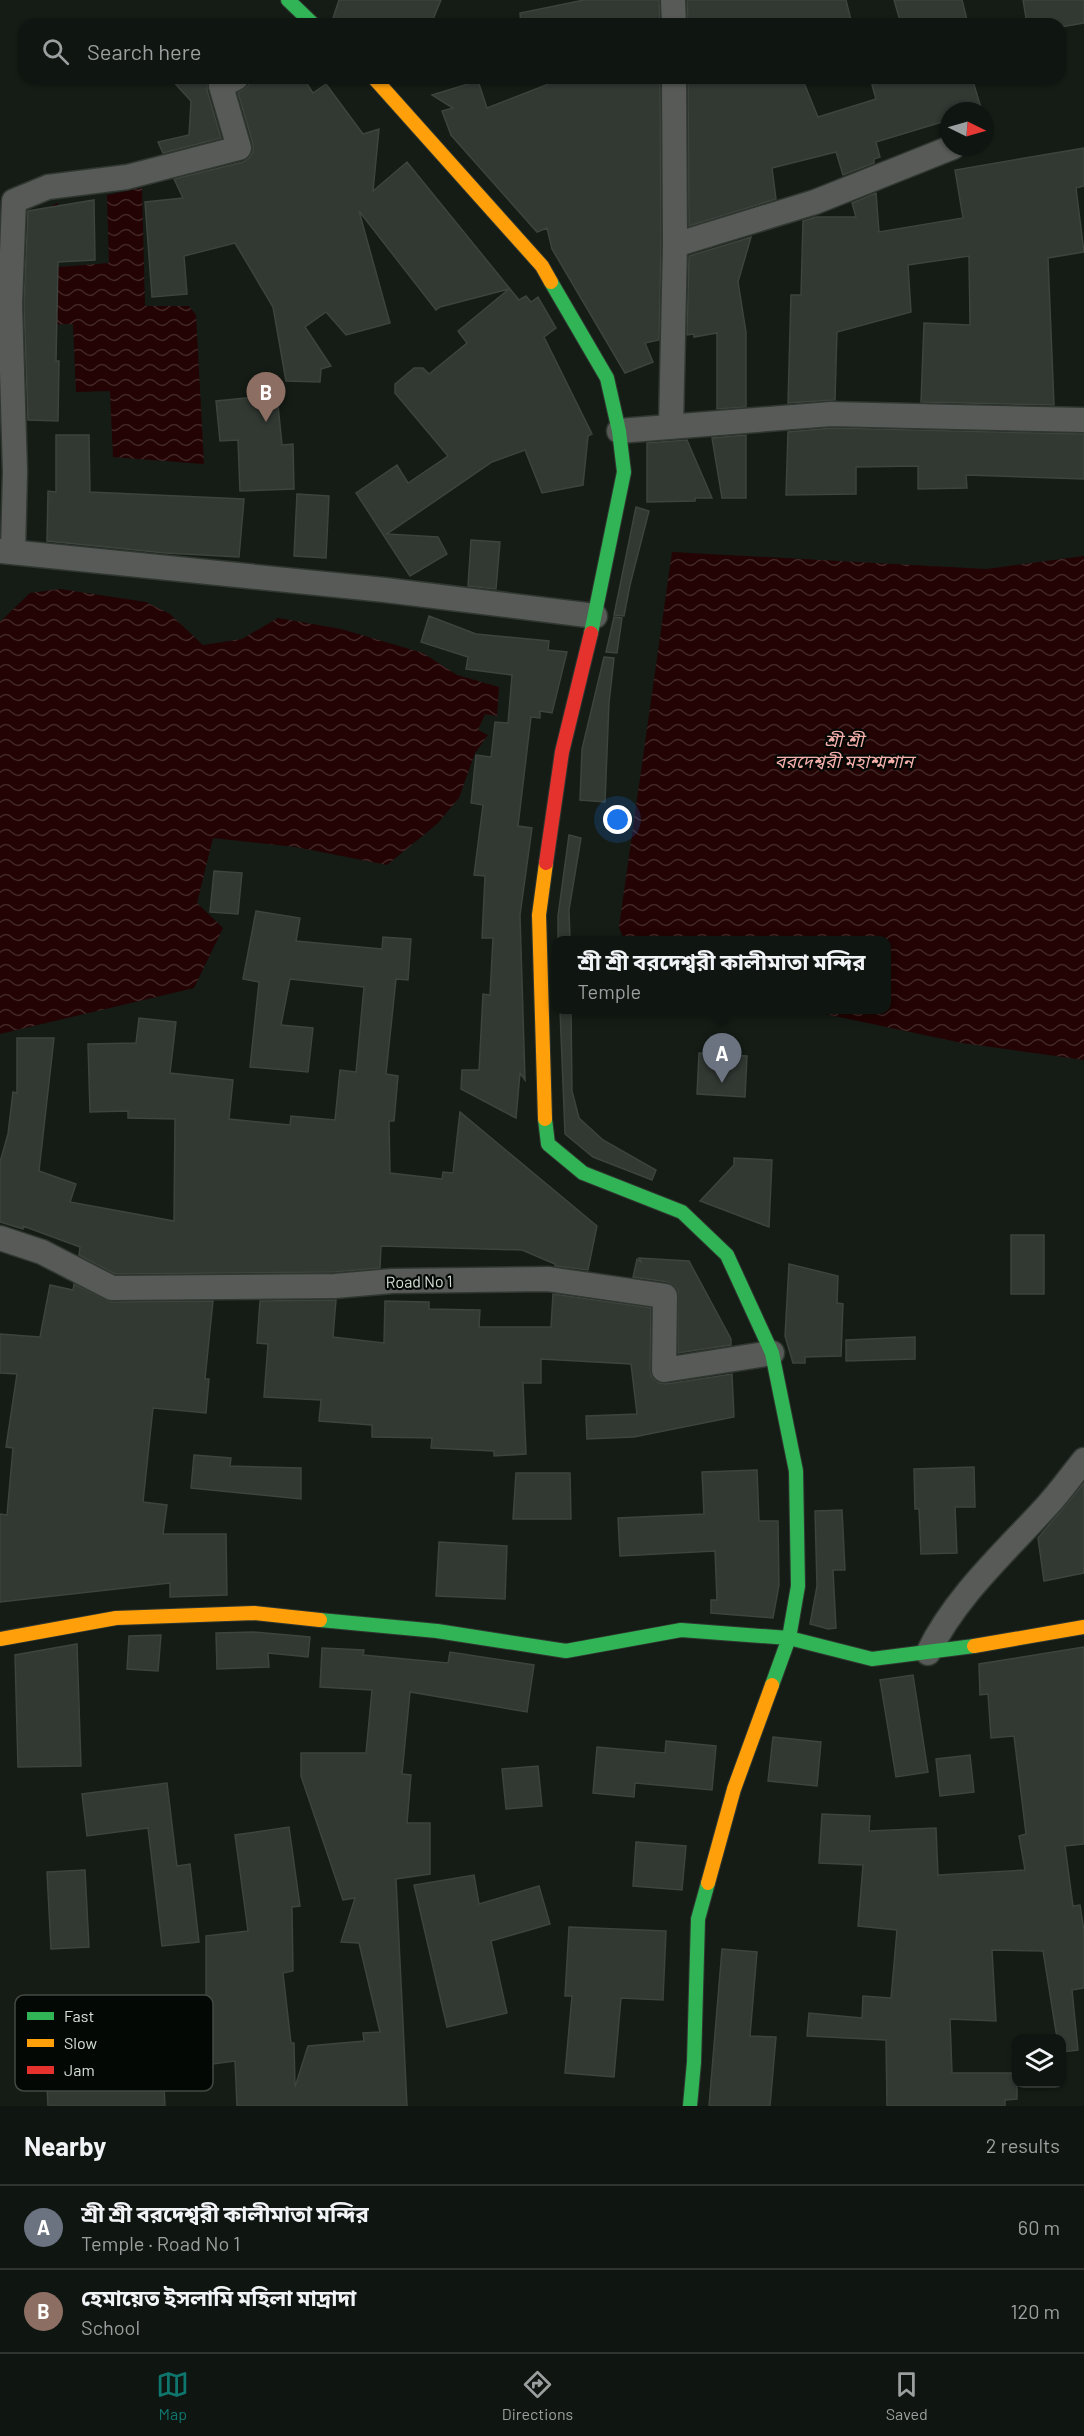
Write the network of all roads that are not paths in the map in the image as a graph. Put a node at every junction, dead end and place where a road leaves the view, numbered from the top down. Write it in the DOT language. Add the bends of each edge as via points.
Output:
graph roads {
  1 [pos="288,0"];
  2 [pos="674,0"];
  3 [pos="307,18"];
  4 [pos="674,18"];
  5 [pos="225,84"];
  6 [pos="381,84"];
  7 [pos="674,84"];
  8 [pos="940,152"];
  9 [pos="675,245"];
  10 [pos="1084,420"];
  11 [pos="671,426"];
  12 [pos="619,431"];
  13 [pos="7,552"];
  14 [pos="596,616"];
  15 [pos="0,1238"];
  16 [pos="772,1353"];
  17 [pos="1084,1460"];
  18 [pos="1084,1627"];
  19 [pos="789,1638"];
  20 [pos="0,1639"];
  21 [pos="928,1653"];
  22 [pos="690,2106"];
  1 -- 3 [label="street"];
  2 -- 4 [label="street"];
  5 -- 13 [label="street" via="221,86 239,148 127,177 48,187 14,201 10,304 15,472"];
  6 -- 12 [label="street" via="542,266 606,378"];
  7 -- 9 [label="street"];
  8 -- 9 [label="street" via="815,202"];
  9 -- 11 [label="street"];
  10 -- 11 [label="street" via="831,414"];
  11 -- 12 [label="street"];
  12 -- 14 [label="street" via="624,472"];
  13 -- 14 [label="street" via="385,590"];
  14 -- 16 [label="street" via="562,752 539,915 548,1144 583,1173 682,1212 727,1255"];
  15 -- 16 [label="street, Road No 1" via="42,1252 112,1288 548,1279 665,1296 664,1370"];
  16 -- 19 [label="street" via="796,1471 798,1586"];
  17 -- 21 [label="street" via="941,1625"];
  18 -- 21 [label="street"];
  19 -- 20 [label="street" via="681,1630 566,1651 437,1631 254,1613 116,1618"];
  19 -- 21 [label="street" via="872,1659"];
  19 -- 22 [label="street" via="734,1789 698,1919"];
}
